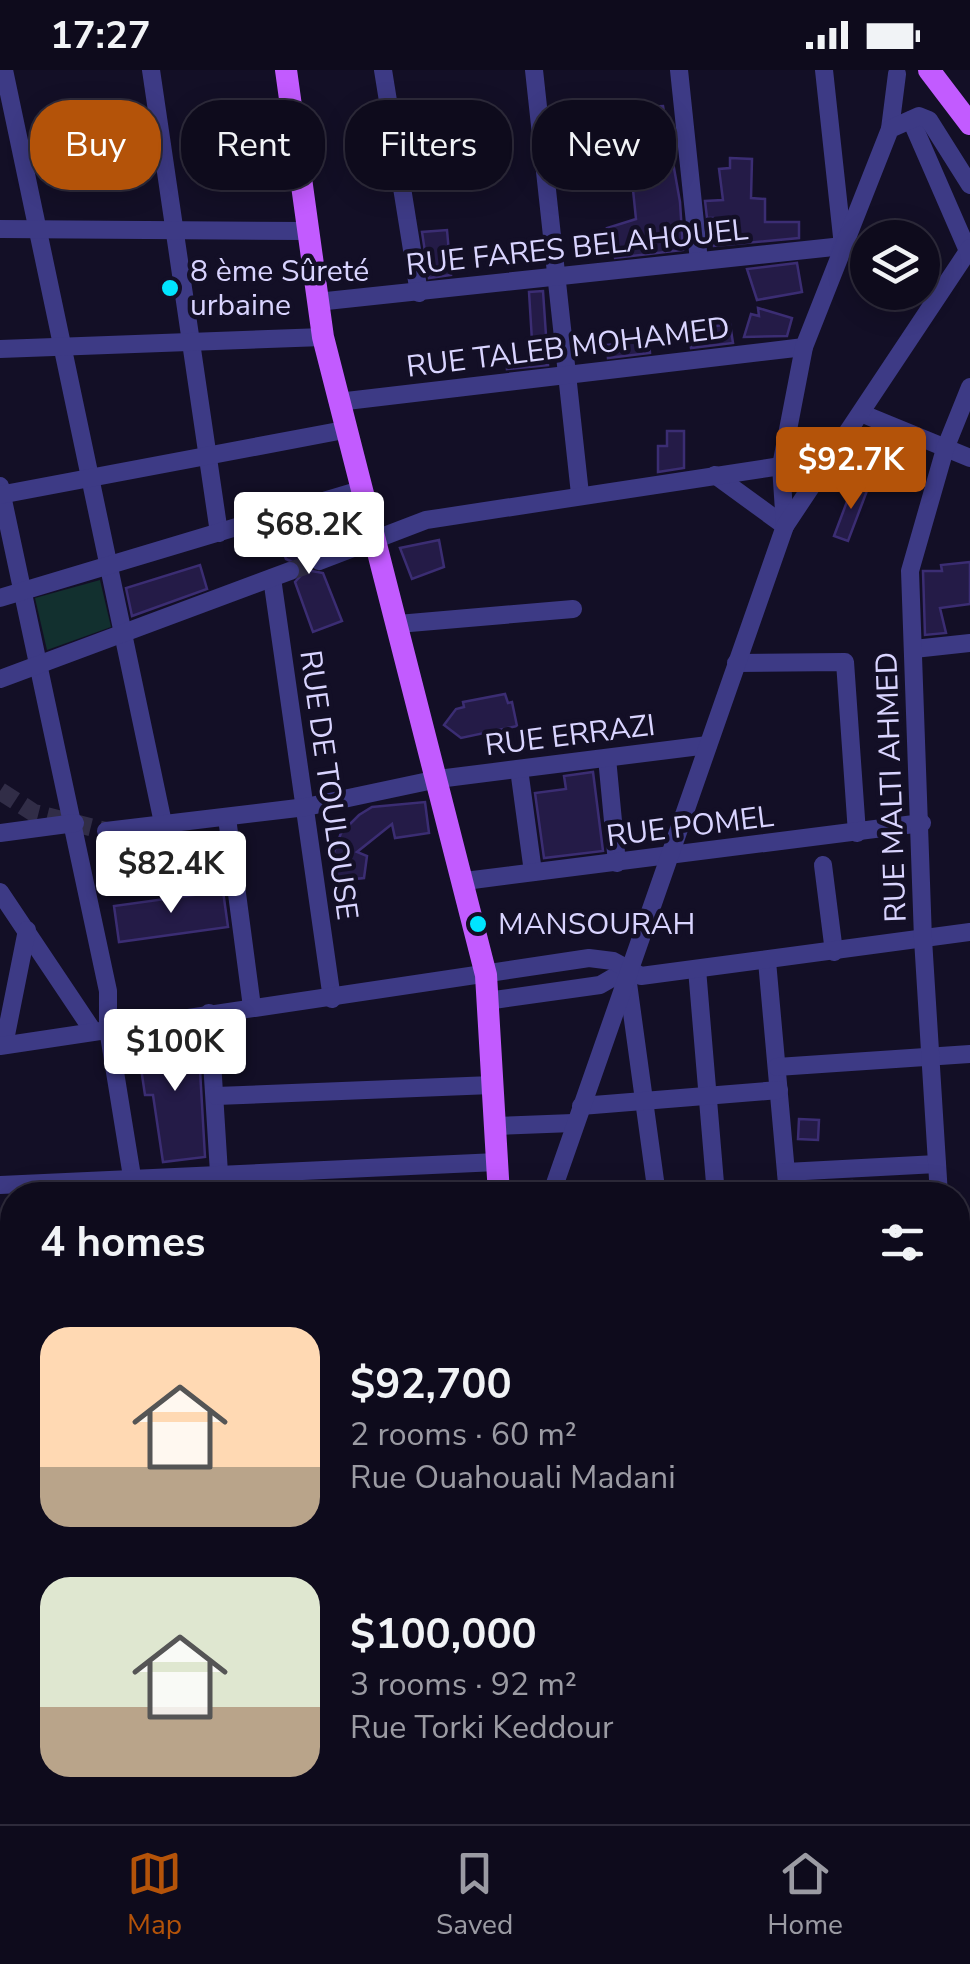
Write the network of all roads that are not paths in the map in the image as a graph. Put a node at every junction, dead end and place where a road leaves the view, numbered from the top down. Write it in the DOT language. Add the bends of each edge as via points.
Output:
graph roads {
  1 [pos="4,70"];
  2 [pos="151,70"];
  3 [pos="286,70"];
  4 [pos="383,70"];
  5 [pos="534,70"];
  6 [pos="679,70"];
  7 [pos="824,70"];
  8 [pos="929,70"];
  9 [pos="897,74"];
  10 [pos="911,120"];
  11 [pos="970,124"];
  12 [pos="890,130"];
  13 [pos="162,146"];
  14 [pos="970,185"];
  15 [pos="0,228"];
  16 [pos="37,229"];
  17 [pos="174,230"];
  18 [pos="305,231"];
  19 [pos="843,246"];
  20 [pos="969,250"];
  21 [pos="699,260"];
  22 [pos="557,279"];
  23 [pos="419,294"];
  24 [pos="317,302"];
  25 [pos="323,338"];
  26 [pos="191,343"];
  27 [pos="804,347"];
  28 [pos="60,348"];
  29 [pos="0,349"];
  30 [pos="566,375"];
  31 [pos="970,387"];
  32 [pos="338,402"];
  33 [pos="864,414"];
  34 [pos="344,430"];
  35 [pos="945,448"];
  36 [pos="208,454"];
  37 [pos="970,458"];
  38 [pos="781,466"];
  39 [pos="715,474"];
  40 [pos="89,478"];
  41 [pos="360,490"];
  42 [pos="1,492"];
  43 [pos="580,494"];
  44 [pos="784,526"];
  45 [pos="218,533"];
  46 [pos="372,542"];
  47 [pos="319,561"];
  48 [pos="108,568"];
  49 [pos="290,571"];
  50 [pos="272,578"];
  51 [pos="24,589"];
  52 [pos="0,598"];
  53 [pos="573,610"];
  54 [pos="398,624"];
  55 [pos="122,633"];
  56 [pos="970,644"];
  57 [pos="914,649"];
  58 [pos="40,663"];
  59 [pos="736,663"];
  60 [pos="0,679"];
  61 [pos="708,745"];
  62 [pos="607,758"];
  63 [pos="519,769"];
  64 [pos="438,779"];
  65 [pos="306,807"];
  66 [pos="227,818"];
  67 [pos="75,823"];
  68 [pos="163,823"];
  69 [pos="922,823"];
  70 [pos="106,831"];
  71 [pos="858,832"];
  72 [pos="0,833"];
  73 [pos="668,855"];
  74 [pos="617,863"];
  75 [pos="823,866"];
  76 [pos="533,872"];
  77 [pos="465,881"];
  78 [pos="0,892"];
  79 [pos="27,930"];
  80 [pos="970,932"];
  81 [pos="923,939"];
  82 [pos="834,952"];
  83 [pos="767,961"];
  84 [pos="697,969"];
  85 [pos="627,970"];
  86 [pos="486,975"];
  87 [pos="332,999"];
  88 [pos="488,1001"];
  89 [pos="252,1007"];
  90 [pos="210,1013"];
  91 [pos="101,1030"];
  92 [pos="2,1045"];
  93 [pos="970,1054"];
  94 [pos="932,1056"];
  95 [pos="777,1067"];
  96 [pos="492,1085"];
  97 [pos="779,1090"];
  98 [pos="710,1094"];
  99 [pos="216,1096"];
  100 [pos="645,1101"];
  101 [pos="577,1114"];
  102 [pos="495,1126"];
  103 [pos="497,1162"];
  104 [pos="937,1164"];
  105 [pos="786,1172"];
  106 [pos="219,1173"];
  107 [pos="133,1175"];
  108 [pos="30,1182"];
  109 [pos="133,1182"];
  110 [pos="498,1182"];
  111 [pos="556,1182"];
  112 [pos="656,1182"];
  113 [pos="715,1182"];
  114 [pos="787,1182"];
  115 [pos="938,1182"];
  1 -- 16 [label="street"];
  2 -- 13 [label="street"];
  3 -- 18 [label="main road"];
  4 -- 23 [label="street"];
  5 -- 22 [label="street"];
  6 -- 21 [label="street"];
  7 -- 19 [label="street"];
  8 -- 11 [label="main road"];
  9 -- 12 [label="street"];
  10 -- 12 [label="street"];
  10 -- 14 [label="street" via="929,120"];
  10 -- 20 [label="street"];
  12 -- 19 [label="street"];
  13 -- 17 [label="street"];
  15 -- 16 [label="street"];
  16 -- 17 [label="street"];
  16 -- 28 [label="street"];
  17 -- 18 [label="street"];
  17 -- 26 [label="street"];
  18 -- 24 [label="main road"];
  19 -- 21 [label="street, RUE FARES BELAHOUEL"];
  19 -- 27 [label="street"];
  20 -- 33 [label="street"];
  21 -- 22 [label="street, RUE FARES BELAHOUEL"];
  22 -- 23 [label="street, RUE FARES BELAHOUEL"];
  22 -- 30 [label="street"];
  23 -- 24 [label="street, RUE FARES BELAHOUEL"];
  24 -- 25 [label="main road"];
  25 -- 26 [label="street"];
  25 -- 32 [label="main road"];
  26 -- 28 [label="street"];
  26 -- 36 [label="street"];
  27 -- 30 [label="street, RUE TALEB MOHAMED"];
  27 -- 38 [label="street"];
  28 -- 29 [label="street"];
  28 -- 40 [label="street"];
  30 -- 32 [label="street, RUE TALEB MOHAMED"];
  30 -- 43 [label="street"];
  31 -- 35 [label="street, RUE MALTI AHMED"];
  32 -- 34 [label="main road"];
  33 -- 35 [label="street"];
  33 -- 44 [label="street"];
  34 -- 36 [label="street"];
  34 -- 41 [label="main road"];
  35 -- 37 [label="street"];
  35 -- 57 [label="street, RUE MALTI AHMED" via="910,571"];
  36 -- 40 [label="street"];
  36 -- 45 [label="street"];
  38 -- 39 [label="street"];
  38 -- 44 [label="street"];
  39 -- 43 [label="street"];
  39 -- 44 [label="street"];
  40 -- 42 [label="street"];
  40 -- 48 [label="street"];
  41 -- 45 [label="street"];
  41 -- 46 [label="main road"];
  42 -- 51 [label="street"];
  43 -- 46 [label="street" via="426,520"];
  44 -- 59 [label="street"];
  45 -- 48 [label="street"];
  46 -- 47 [label="street"];
  46 -- 54 [label="main road"];
  48 -- 51 [label="street"];
  48 -- 55 [label="street"];
  49 -- 50 [label="street"];
  50 -- 55 [label="street"];
  50 -- 65 [label="street, RUE DE TOULOUSE"];
  51 -- 52 [label="street"];
  51 -- 58 [label="street"];
  53 -- 54 [label="street"];
  54 -- 64 [label="main road"];
  55 -- 58 [label="street"];
  55 -- 68 [label="street"];
  56 -- 57 [label="street"];
  57 -- 69 [label="street, RUE MALTI AHMED"];
  58 -- 60 [label="street"];
  58 -- 67 [label="street"];
  59 -- 61 [label="street"];
  59 -- 71 [label="street" via="845,662"];
  61 -- 62 [label="street, RUE ERRAZI"];
  61 -- 73 [label="street"];
  62 -- 63 [label="street, RUE ERRAZI"];
  62 -- 74 [label="street"];
  63 -- 64 [label="street, RUE ERRAZI"];
  63 -- 76 [label="street"];
  64 -- 65 [label="street, RUE ERRAZI"];
  64 -- 77 [label="main road"];
  65 -- 66 [label="street, RUE ERRAZI"];
  65 -- 87 [label="street, RUE DE TOULOUSE"];
  66 -- 68 [label="street, RUE ERRAZI"];
  66 -- 89 [label="street"];
  67 -- 72 [label="street"];
  67 -- 91 [label="street" via="108,991"];
  68 -- 70 [label="street, RUE ERRAZI"];
  69 -- 71 [label="street, RUE POMEL"];
  69 -- 81 [label="street, RUE MALTI AHMED"];
  71 -- 73 [label="street, RUE POMEL"];
  73 -- 74 [label="street, RUE POMEL"];
  73 -- 85 [label="street"];
  74 -- 76 [label="street, RUE POMEL"];
  75 -- 82 [label="street"];
  76 -- 77 [label="street, RUE POMEL"];
  77 -- 86 [label="main road"];
  78 -- 79 [label="street"];
  79 -- 91 [label="street"];
  79 -- 92 [label="street"];
  80 -- 81 [label="street"];
  81 -- 82 [label="street"];
  81 -- 94 [label="street, RUE MALTI AHMED"];
  82 -- 83 [label="street"];
  83 -- 84 [label="street"];
  83 -- 95 [label="street"];
  84 -- 85 [label="street" via="640,976"];
  84 -- 98 [label="street"];
  85 -- 86 [label="street" via="590,958"];
  85 -- 88 [label="street" via="600,986"];
  85 -- 100 [label="street"];
  85 -- 101 [label="street"];
  86 -- 87 [label="street"];
  86 -- 88 [label="main road"];
  87 -- 89 [label="street"];
  88 -- 96 [label="main road"];
  89 -- 90 [label="street"];
  90 -- 91 [label="street"];
  90 -- 99 [label="street"];
  91 -- 92 [label="street"];
  91 -- 107 [label="street"];
  93 -- 94 [label="street"];
  94 -- 95 [label="street"];
  94 -- 104 [label="street, RUE MALTI AHMED"];
  95 -- 97 [label="street"];
  96 -- 99 [label="street"];
  96 -- 102 [label="main road"];
  97 -- 98 [label="street"];
  97 -- 105 [label="street"];
  98 -- 100 [label="street"];
  98 -- 113 [label="street"];
  99 -- 106 [label="street"];
  100 -- 101 [label="street"];
  100 -- 112 [label="street"];
  101 -- 102 [label="street"];
  101 -- 111 [label="street"];
  102 -- 103 [label="main road"];
  103 -- 106 [label="street"];
  103 -- 110 [label="main road"];
  104 -- 105 [label="street"];
  104 -- 115 [label="street, RUE MALTI AHMED"];
  105 -- 114 [label="street"];
  106 -- 107 [label="street"];
  107 -- 108 [label="street"];
  107 -- 109 [label="street"];
}
